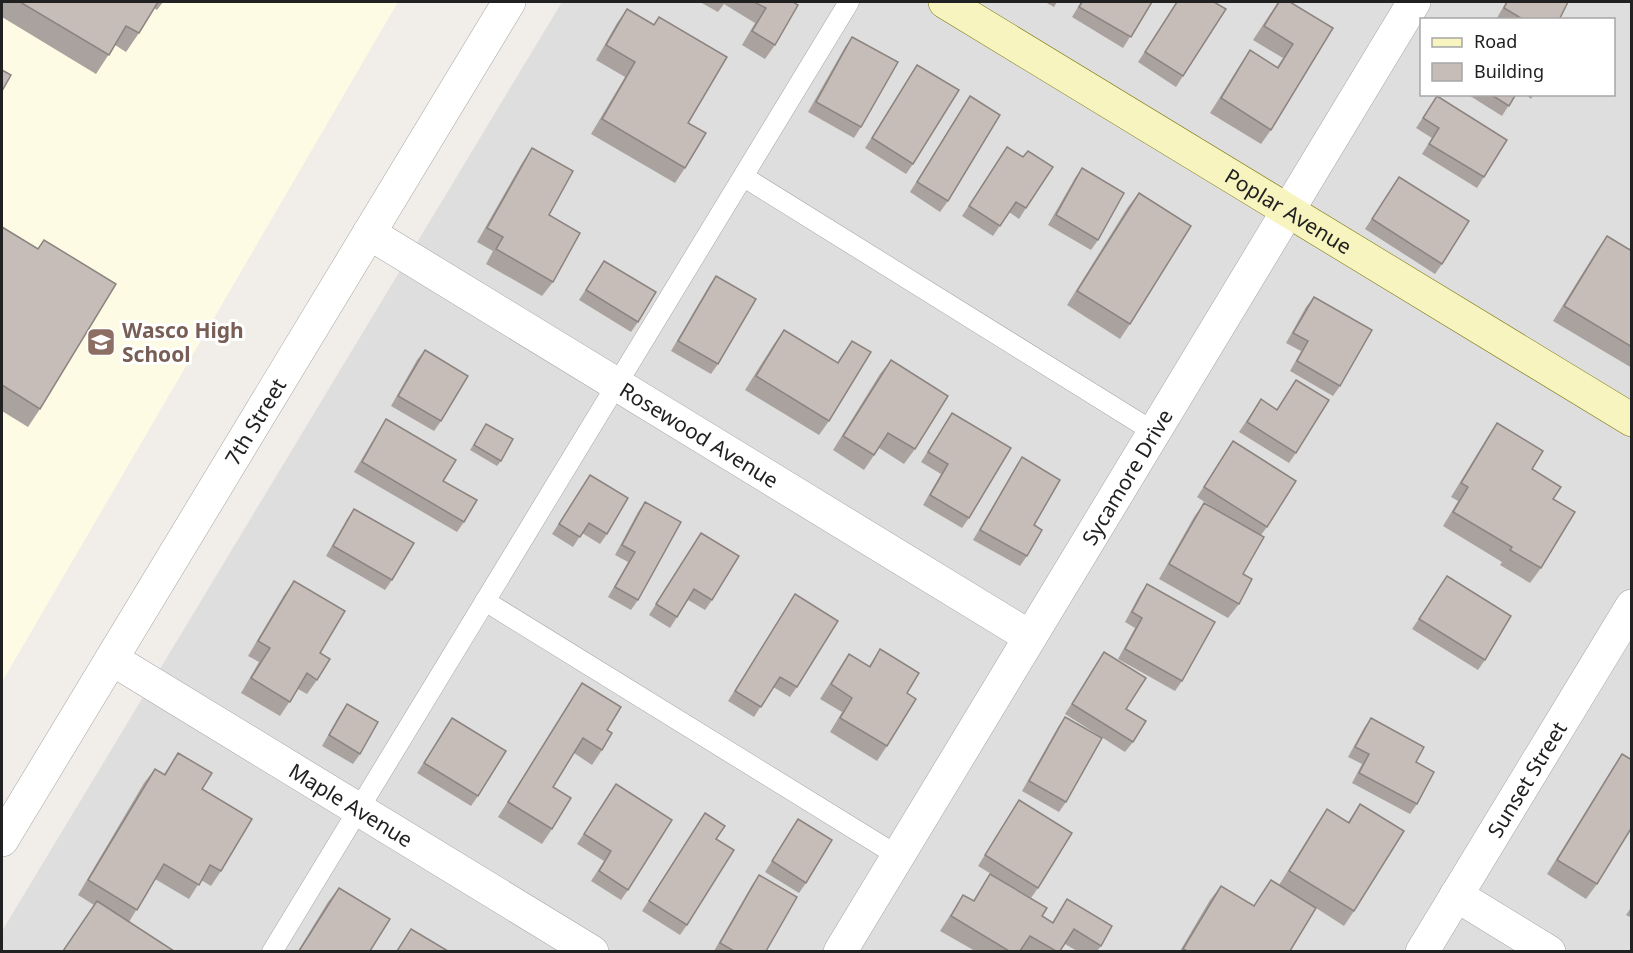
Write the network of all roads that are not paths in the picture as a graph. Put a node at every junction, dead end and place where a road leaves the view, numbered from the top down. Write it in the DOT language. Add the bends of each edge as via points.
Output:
graph roads {
  1 [pos="509,2"];
  2 [pos="849,2"];
  3 [pos="945,2"];
  4 [pos="1414,2"];
  5 [pos="744,177"];
  6 [pos="1288,211"];
  7 [pos="369,233"];
  8 [pos="616,384"];
  9 [pos="1632,420"];
  10 [pos="1154,432"];
  11 [pos="485,600"];
  12 [pos="1632,606"];
  13 [pos="1030,637"];
  14 [pos="112,658"];
  15 [pos="358,809"];
  16 [pos="2,840"];
  17 [pos="898,856"];
  18 [pos="1456,895"];
  19 [pos="272,951"];
  20 [pos="592,951"];
  21 [pos="840,951"];
  22 [pos="1422,951"];
  23 [pos="1548,951"];
  1 -- 7 [label="street, 7th Street"];
  2 -- 5 [label="lane"];
  3 -- 6 [label="main road, Poplar Avenue"];
  4 -- 6 [label="street, Sycamore Drive"];
  5 -- 8 [label="lane"];
  5 -- 10 [label="lane"];
  6 -- 9 [label="main road, Poplar Avenue"];
  6 -- 10 [label="street, Sycamore Drive"];
  7 -- 8 [label="street, Rosewood Avenue"];
  7 -- 14 [label="street, 7th Street"];
  8 -- 11 [label="lane"];
  8 -- 13 [label="street, Rosewood Avenue"];
  10 -- 13 [label="street, Sycamore Drive"];
  11 -- 15 [label="lane"];
  11 -- 17 [label="lane"];
  12 -- 18 [label="street, Sunset Street"];
  13 -- 17 [label="street, Sycamore Drive"];
  14 -- 15 [label="street, Maple Avenue"];
  14 -- 16 [label="street, 7th Street"];
  15 -- 19 [label="lane"];
  15 -- 20 [label="street, Maple Avenue"];
  17 -- 21 [label="street, Sycamore Drive"];
  18 -- 22 [label="street, Sunset Street"];
  18 -- 23 [label="street"];
}
